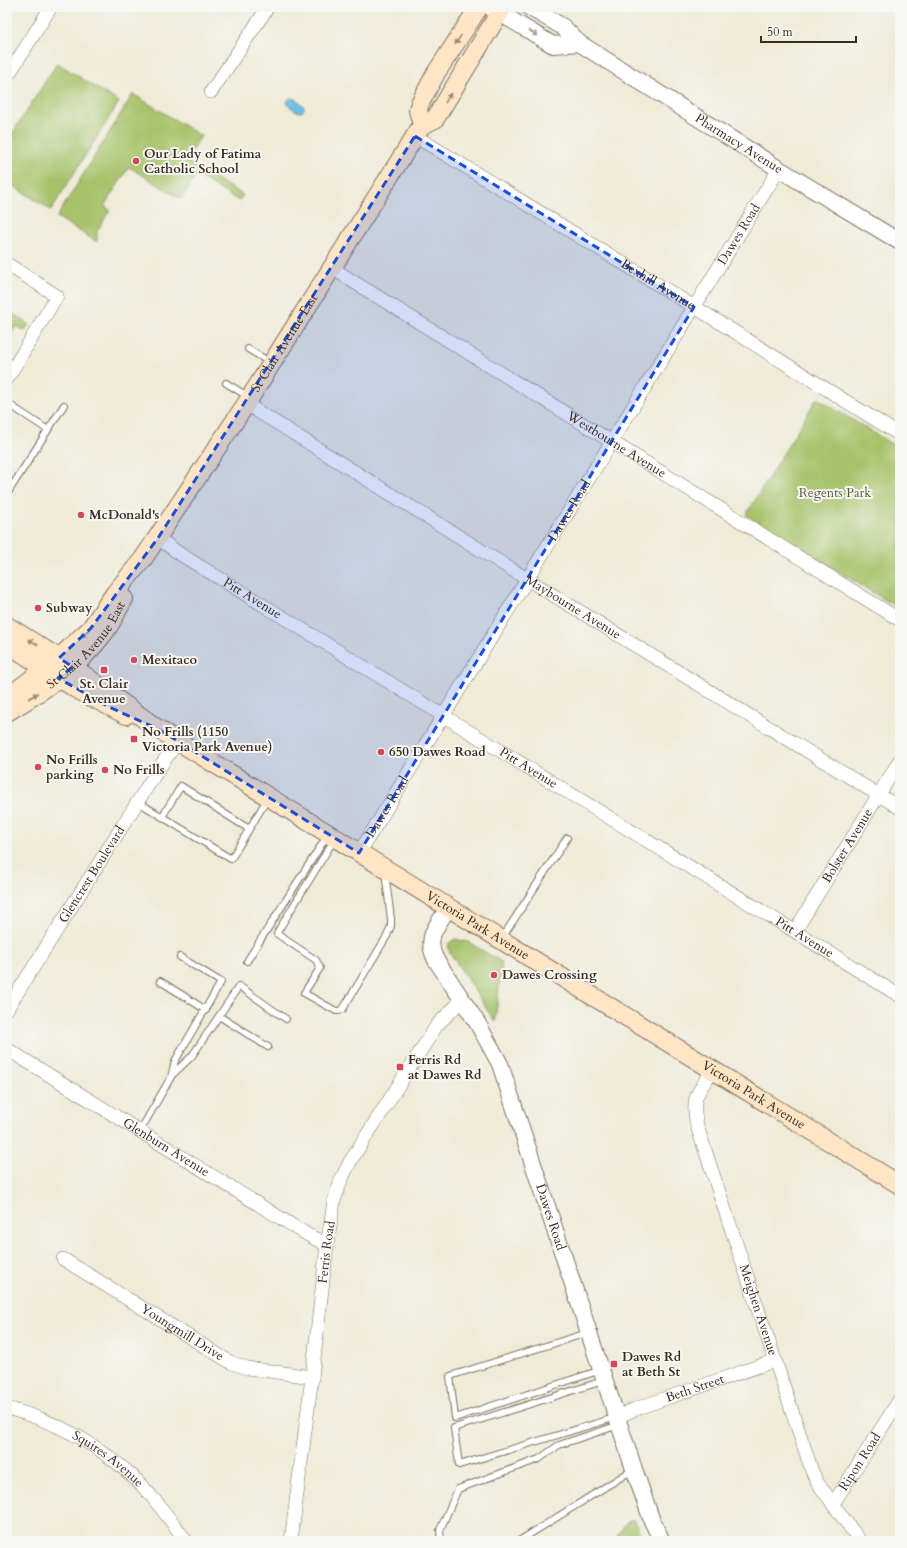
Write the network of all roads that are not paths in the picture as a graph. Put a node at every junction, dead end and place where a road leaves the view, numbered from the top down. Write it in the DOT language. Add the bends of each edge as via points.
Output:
graph roads {
  1 [pos="51,7"];
  2 [pos="268,7"];
  3 [pos="479,7"];
  4 [pos="529,7"];
  5 [pos="498,9"];
  6 [pos="579,43"];
  7 [pos="7,77"];
  8 [pos="211,92"];
  9 [pos="418,130"];
  10 [pos="779,169"];
  11 [pos="900,242"];
  12 [pos="7,264"];
  13 [pos="333,268"];
  14 [pos="694,307"];
  15 [pos="248,349"];
  16 [pos="272,364"];
  17 [pos="7,380"];
  18 [pos="226,384"];
  19 [pos="248,401"];
  20 [pos="7,404"];
  21 [pos="64,405"];
  22 [pos="48,430"];
  23 [pos="900,435"];
  24 [pos="612,443"];
  25 [pos="7,494"];
  26 [pos="158,538"];
  27 [pos="527,579"];
  28 [pos="900,620"];
  29 [pos="7,626"];
  30 [pos="7,643"];
  31 [pos="66,662"];
  32 [pos="52,674"];
  33 [pos="7,698"];
  34 [pos="7,712"];
  35 [pos="445,715"];
  36 [pos="158,729"];
  37 [pos="178,741"];
  38 [pos="900,760"];
  39 [pos="879,795"];
  40 [pos="269,797"];
  41 [pos="138,802"];
  42 [pos="900,808"];
  43 [pos="162,817"];
  44 [pos="249,829"];
  45 [pos="331,836"];
  46 [pos="567,838"];
  47 [pos="359,853"];
  48 [pos="384,868"];
  49 [pos="449,907"];
  50 [pos="796,931"];
  51 [pos="501,940"];
  52 [pos="180,957"];
  53 [pos="248,961"];
  54 [pos="160,981"];
  55 [pos="900,996"];
  56 [pos="462,1000"];
  57 [pos="7,1009"];
  58 [pos="206,1010"];
  59 [pos="219,1016"];
  60 [pos="286,1019"];
  61 [pos="268,1047"];
  62 [pos="7,1049"];
  63 [pos="712,1070"];
  64 [pos="171,1076"];
  65 [pos="140,1131"];
  66 [pos="900,1185"];
  67 [pos="327,1245"];
  68 [pos="63,1259"];
  69 [pos="588,1332"];
  70 [pos="774,1361"];
  71 [pos="603,1376"];
  72 [pos="312,1377"];
  73 [pos="900,1399"];
  74 [pos="7,1408"];
  75 [pos="618,1421"];
  76 [pos="634,1469"];
  77 [pos="833,1504"];
  78 [pos="186,1541"];
  79 [pos="291,1541"];
  80 [pos="441,1541"];
  81 [pos="518,1541"];
  82 [pos="662,1541"];
  83 [pos="860,1541"];
  1 -- 7 [label="street"];
  2 -- 8 [label="street"];
  3 -- 9 [label="main road, one-way" via="436,73 420,103"];
  4 -- 6 [label="street, Pharmacy Avenue" via="563,27"];
  5 -- 6 [label="street, one-way" via="553,45"];
  9 -- 5 [label="main road, St Clair Avenue East, one-way" via="435,119"];
  6 -- 10 [label="street, Pharmacy Avenue"];
  9 -- 13 [label="main road, St Clair Avenue East"];
  9 -- 14 [label="street, Bexhill Avenue"];
  10 -- 11 [label="street, Pharmacy Avenue"];
  10 -- 14 [label="street, Dawes Road"];
  12 -- 17 [label="street" via="57,296"];
  13 -- 16 [label="main road, St Clair Avenue East"];
  13 -- 24 [label="street, Westbourne Avenue"];
  14 -- 23 [label="street, Bexhill Avenue"];
  14 -- 24 [label="street, Dawes Road"];
  15 -- 16 [label="lane"];
  16 -- 19 [label="main road, St Clair Avenue East"];
  18 -- 19 [label="lane"];
  19 -- 26 [label="main road, St Clair Avenue East"];
  19 -- 27 [label="street, Maybourne Avenue"];
  20 -- 22 [label="lane"];
  21 -- 22 [label="lane"];
  22 -- 25 [label="lane"];
  24 -- 27 [label="street, Dawes Road"];
  24 -- 28 [label="street, Westbourne Avenue"];
  26 -- 31 [label="main road, St Clair Avenue East"];
  26 -- 35 [label="street, Pitt Avenue" via="180,554"];
  27 -- 35 [label="street, Dawes Road"];
  27 -- 39 [label="street, Maybourne Avenue"];
  31 -- 29 [label="main road, Victoria Park Avenue, one-way"];
  30 -- 32 [label="main road, Victoria Park Avenue"];
  31 -- 32 [label="main road, St Clair Avenue East"];
  31 -- 36 [label="main road, Victoria Park Avenue"];
  32 -- 33 [label="main road, St Clair Avenue East"];
  34 -- 32 [label="main road, St Clair Avenue East, one-way"];
  32 -- 36 [label="main road, Victoria Park Avenue" via="109,707"];
  35 -- 47 [label="street, Dawes Road"];
  35 -- 50 [label="street, Pitt Avenue"];
  36 -- 37 [label="main road, Victoria Park Avenue"];
  37 -- 40 [label="main road, Victoria Park Avenue"];
  37 -- 41 [label="street, Glencrest Boulevard"];
  38 -- 39 [label="street, Bolster Avenue"];
  39 -- 42 [label="street, Maybourne Avenue"];
  39 -- 50 [label="street, Bolster Avenue"];
  40 -- 44 [label="lane"];
  40 -- 45 [label="main road, Victoria Park Avenue"];
  41 -- 43 [label="lane"];
  41 -- 57 [label="street, Glencrest Boulevard"];
  43 -- 44 [label="lane" via="230,859"];
  43 -- 44 [label="lane" via="181,786"];
  45 -- 47 [label="main road, Victoria Park Avenue"];
  45 -- 48 [label="lane" via="277,934 316,960 320,968 304,993 336,1011 343,1009 388,936 391,926"];
  45 -- 53 [label="lane"];
  46 -- 51 [label="lane"];
  47 -- 48 [label="main road, Victoria Park Avenue"];
  48 -- 49 [label="main road, Victoria Park Avenue"];
  49 -- 51 [label="main road, Victoria Park Avenue"];
  49 -- 56 [label="street, Dawes Road" via="433,932 430,945 436,960"];
  50 -- 55 [label="street, Pitt Avenue"];
  51 -- 63 [label="main road, Victoria Park Avenue"];
  52 -- 58 [label="lane" via="221,982"];
  54 -- 58 [label="lane"];
  56 -- 67 [label="street, Ferris Road" via="437,1025 351,1160 334,1201"];
  56 -- 69 [label="street, Dawes Road" via="500,1064"];
  58 -- 64 [label="lane" via="175,1061"];
  59 -- 60 [label="lane" via="239,986"];
  59 -- 61 [label="lane"];
  59 -- 64 [label="lane" via="192,1056"];
  62 -- 65 [label="street, Glenburn Avenue"];
  63 -- 66 [label="main road, Victoria Park Avenue"];
  63 -- 70 [label="street, Meighen Avenue" via="695,1099 694,1112"];
  64 -- 65 [label="lane"];
  65 -- 67 [label="street, Glenburn Avenue"];
  67 -- 72 [label="street, Ferris Road"];
  68 -- 72 [label="street, Youngmill Drive" via="230,1362 247,1368"];
  69 -- 71 [label="street, Dawes Road"];
  69 -- 71 [label="lane" via="450,1376 455,1418"];
  70 -- 75 [label="street, Beth Street" via="635,1409"];
  70 -- 77 [label="street, Meighen Avenue" via="812,1472"];
  71 -- 75 [label="street, Dawes Road"];
  71 -- 75 [label="lane" via="454,1428 459,1465"];
  72 -- 79 [label="street, Ferris Road"];
  73 -- 77 [label="street, Ripon Road"];
  74 -- 78 [label="street, Squires Avenue" via="36,1416 64,1429 112,1460 130,1474 157,1503"];
  75 -- 76 [label="street, Dawes Road"];
  75 -- 80 [label="lane" via="559,1445 539,1459 458,1488 440,1530"];
  76 -- 81 [label="lane"];
  76 -- 82 [label="street, Dawes Road" via="652,1521"];
  77 -- 83 [label="street, Meighen Avenue"];
}
